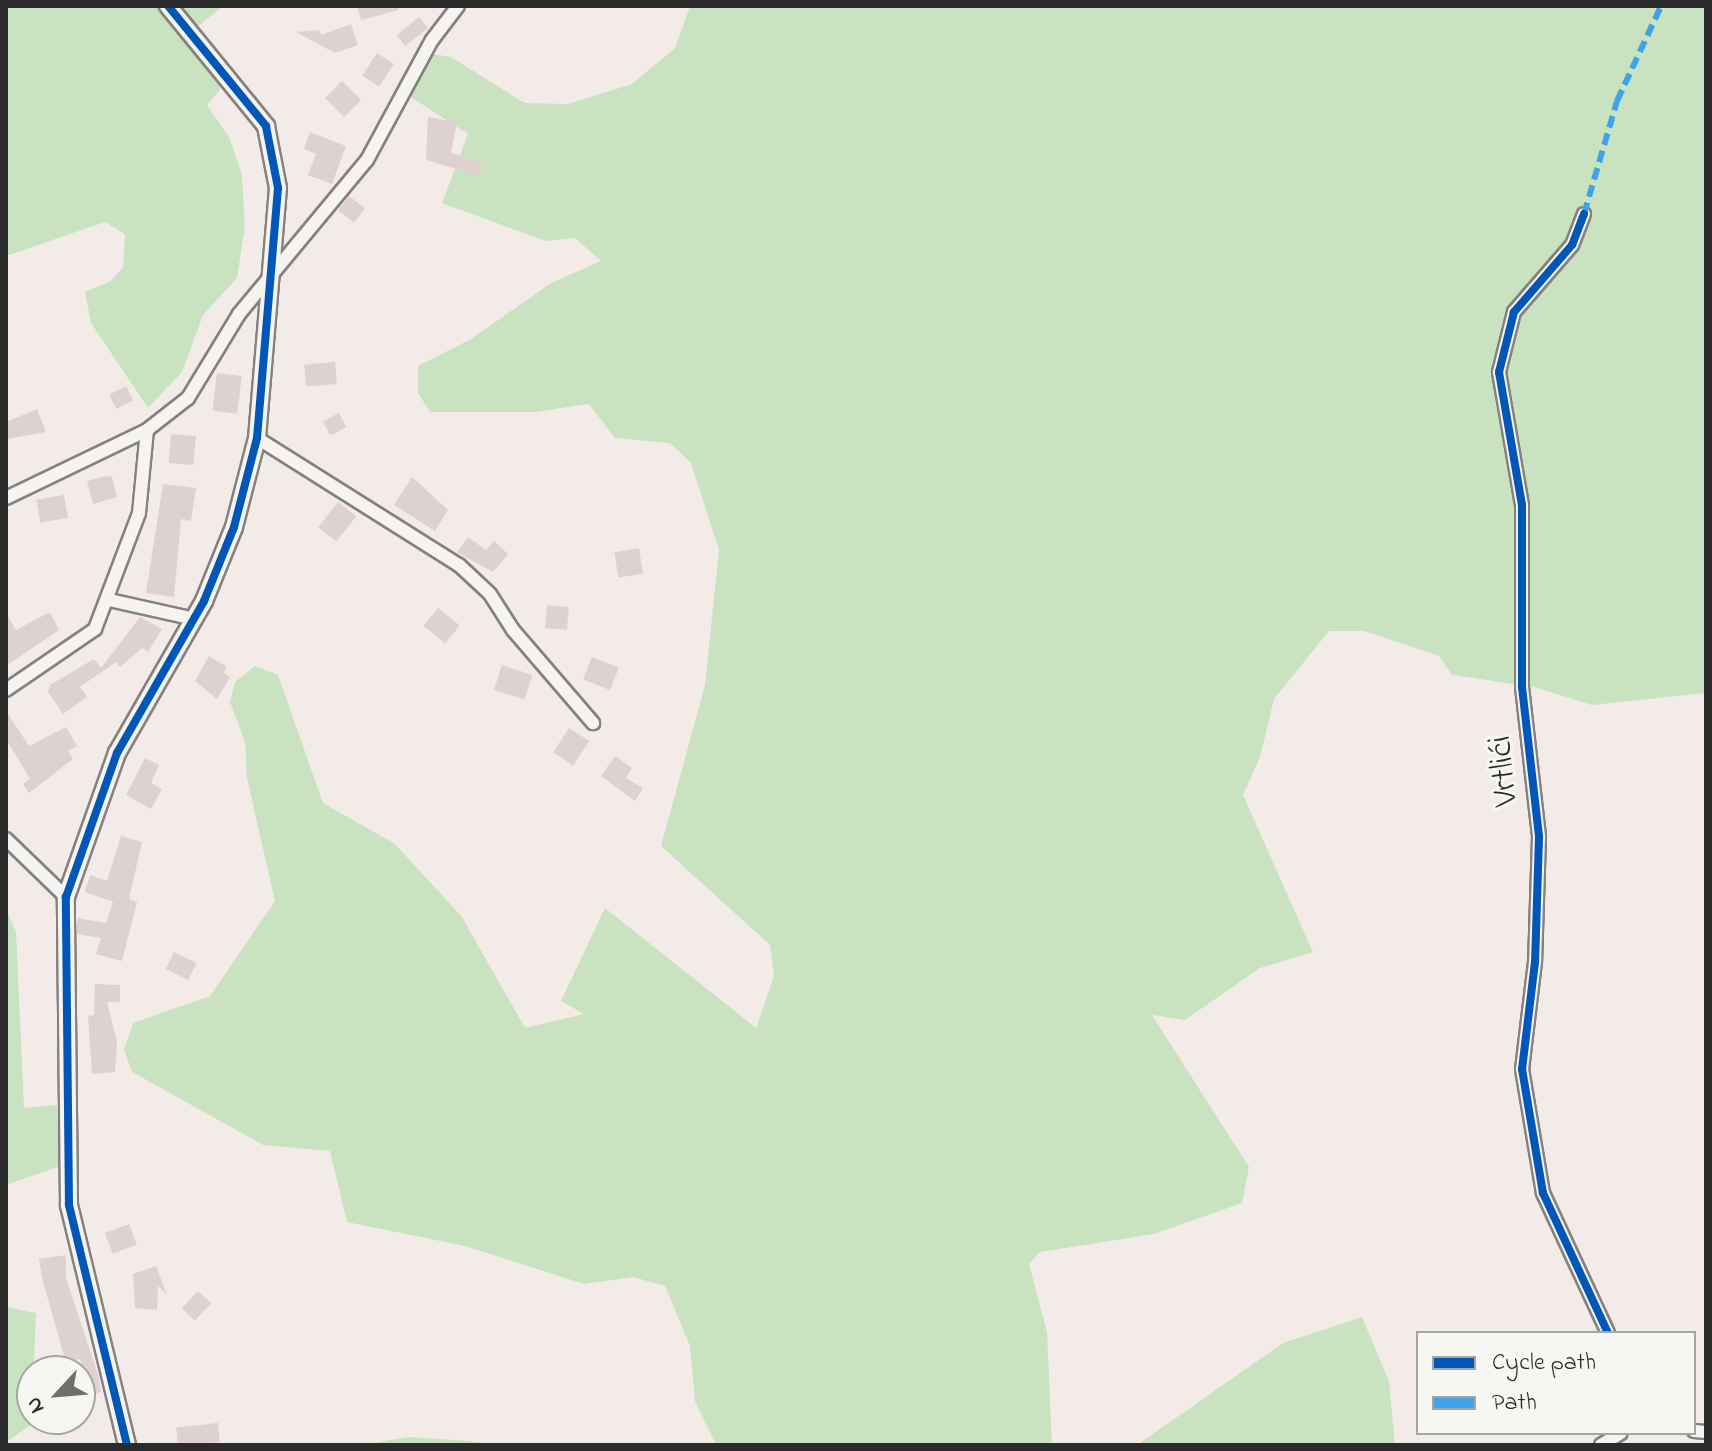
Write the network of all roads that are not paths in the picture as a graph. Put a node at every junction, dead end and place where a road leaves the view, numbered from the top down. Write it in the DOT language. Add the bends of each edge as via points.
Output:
graph roads {
  1 [pos="168,6"];
  2 [pos="458,6"];
  3 [pos="1584,214"];
  4 [pos="272,282"];
  5 [pos="147,430"];
  6 [pos="257,438"];
  7 [pos="6,498"];
  8 [pos="109,600"];
  9 [pos="195,619"];
  10 [pos="6,690"];
  11 [pos="593,723"];
  12 [pos="9,846"];
  13 [pos="66,897"];
  14 [pos="1607,1331"];
  15 [pos="127,1445"];
  1 -- 4 [label="street" via="266,126 278,188"];
  2 -- 4 [label="street" via="432,40 367,160"];
  3 -- 14 [label="street, Vrtlići" via="1572,245 1514,312 1499,372 1522,505 1522,687 1539,837 1535,962 1522,1069 1543,1193"];
  4 -- 5 [label="street" via="239,314 188,398"];
  4 -- 6 [label="street"];
  5 -- 7 [label="street"];
  5 -- 8 [label="street" via="139,513"];
  6 -- 9 [label="street" via="234,527"];
  6 -- 11 [label="street" via="459,565 490,594"];
  8 -- 9 [label="street"];
  8 -- 10 [label="street" via="88,637"];
  9 -- 13 [label="street" via="117,753"];
  12 -- 13 [label="street"];
  13 -- 15 [label="street" via="69,1205"];
}
